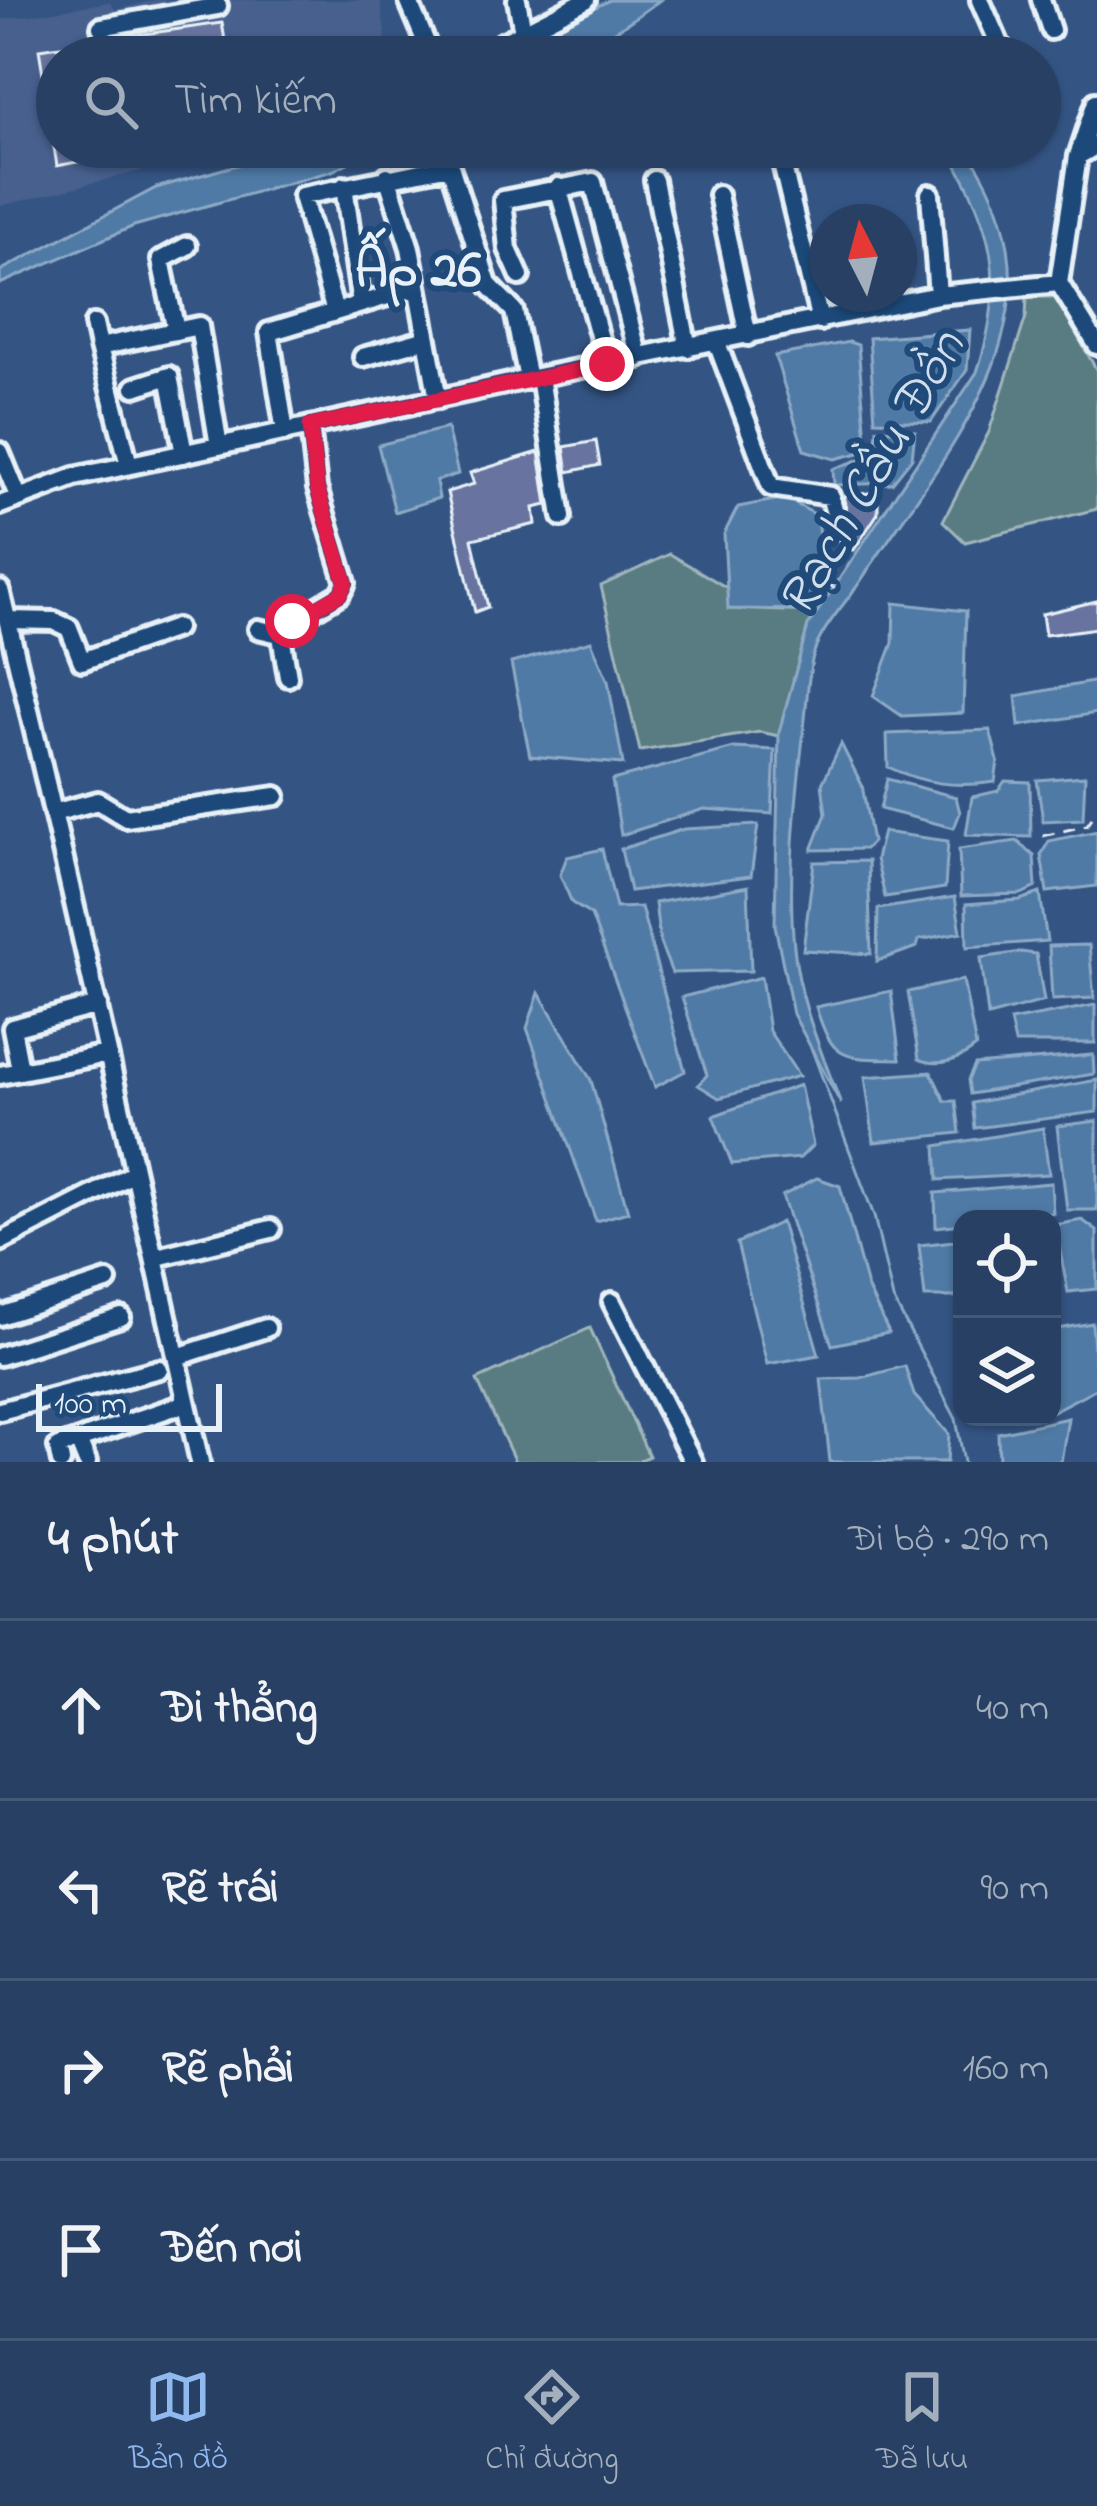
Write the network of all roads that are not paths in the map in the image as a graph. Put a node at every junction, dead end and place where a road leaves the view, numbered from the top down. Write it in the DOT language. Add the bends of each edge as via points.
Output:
graph roads {
  1 [pos="408,0"];
  2 [pos="517,0"];
  3 [pos="586,0"];
  4 [pos="980,0"];
  5 [pos="1041,0"];
  6 [pos="218,6"];
  7 [pos="150,9"];
  8 [pos="101,27"];
  9 [pos="1051,30"];
  10 [pos="523,32"];
  11 [pos="423,36"];
  12 [pos="515,36"];
  13 [pos="996,36"];
  14 [pos="1096,102"];
  15 [pos="1097,145"];
  16 [pos="1078,156"];
  17 [pos="437,168"];
  18 [pos="451,168"];
  19 [pos="783,168"];
  20 [pos="387,176"];
  21 [pos="654,179"];
  22 [pos="344,186"];
  23 [pos="557,187"];
  24 [pos="930,194"];
  25 [pos="718,195"];
  26 [pos="187,246"];
  27 [pos="520,276"];
  28 [pos="1050,284"];
  29 [pos="418,286"];
  30 [pos="938,295"];
  31 [pos="362,304"];
  32 [pos="334,312"];
  33 [pos="820,321"];
  34 [pos="94,324"];
  35 [pos="176,331"];
  36 [pos="1094,334"];
  37 [pos="748,336"];
  38 [pos="427,340"];
  39 [pos="717,343"];
  40 [pos="99,347"];
  41 [pos="688,348"];
  42 [pos="363,357"];
  43 [pos="638,358"];
  44 [pos="607,364"];
  45 [pos="534,378"];
  46 [pos="135,387"];
  47 [pos="438,398"];
  48 [pos="310,426"];
  49 [pos="286,432"];
  50 [pos="220,446"];
  51 [pos="0,452"];
  52 [pos="184,454"];
  53 [pos="128,465"];
  54 [pos="18,496"];
  55 [pos="0,505"];
  56 [pos="834,510"];
  57 [pos="562,517"];
  58 [pos="0,590"];
  59 [pos="8,620"];
  60 [pos="176,628"];
  61 [pos="258,629"];
  62 [pos="280,630"];
  63 [pos="289,677"];
  64 [pos="276,796"];
  65 [pos="57,812"];
  66 [pos="98,1005"];
  67 [pos="107,1054"];
  68 [pos="20,1069"];
  69 [pos="0,1075"];
  70 [pos="131,1175"];
  71 [pos="271,1228"];
  72 [pos="0,1242"];
  73 [pos="157,1257"];
  74 [pos="107,1281"];
  75 [pos="612,1302"];
  76 [pos="0,1316"];
  77 [pos="121,1317"];
  78 [pos="266,1328"];
  79 [pos="0,1355"];
  80 [pos="177,1357"];
  81 [pos="159,1369"];
  82 [pos="186,1403"];
  83 [pos="0,1411"];
  84 [pos="78,1440"];
  85 [pos="62,1462"];
  86 [pos="87,1462"];
  87 [pos="200,1462"];
  88 [pos="693,1462"];
  1 -- 11 [label="street"];
  2 -- 10 [label="street"];
  3 -- 10 [label="street"];
  4 -- 13 [label="street"];
  5 -- 9 [label="street"];
  6 -- 7 [label="street"];
  7 -- 8 [label="street"];
  10 -- 12 [label="street"];
  14 -- 16 [label="street"];
  15 -- 16 [label="street"];
  16 -- 28 [label="street"];
  17 -- 20 [label="street"];
  18 -- 45 [label="street" via="488,284 514,311"];
  19 -- 33 [label="street"];
  20 -- 22 [label="street"];
  20 -- 29 [label="street"];
  21 -- 41 [label="street"];
  22 -- 31 [label="street"];
  22 -- 32 [label="street" via="302,196"];
  23 -- 27 [label="street" via="503,200"];
  23 -- 43 [label="street" via="593,182"];
  23 -- 44 [label="street"];
  24 -- 30 [label="street"];
  25 -- 37 [label="street"];
  26 -- 35 [label="street" via="161,260"];
  28 -- 30 [label="street"];
  28 -- 36 [label="street"];
  29 -- 31 [label="street"];
  29 -- 38 [label="street"];
  30 -- 33 [label="street"];
  31 -- 32 [label="street"];
  32 -- 49 [label="street" via="269,332"];
  33 -- 37 [label="street"];
  34 -- 40 [label="street"];
  35 -- 40 [label="street"];
  35 -- 50 [label="street" via="200,326"];
  37 -- 39 [label="street"];
  38 -- 42 [label="street"];
  38 -- 47 [label="street"];
  39 -- 41 [label="street"];
  39 -- 56 [label="street" via="772,487 830,496"];
  40 -- 53 [label="street"];
  41 -- 43 [label="street"];
  43 -- 44 [label="street"];
  44 -- 45 [label="street"];
  45 -- 47 [label="street"];
  45 -- 57 [label="street"];
  46 -- 52 [label="street" via="170,376"];
  47 -- 48 [label="street"];
  48 -- 49 [label="street"];
  48 -- 62 [label="street" via="317,488 346,583"];
  49 -- 50 [label="street"];
  50 -- 52 [label="street"];
  51 -- 54 [label="street"];
  52 -- 53 [label="street"];
  53 -- 54 [label="street"];
  54 -- 55 [label="street"];
  58 -- 59 [label="street"];
  59 -- 60 [label="street" via="69,628 82,661"];
  59 -- 65 [label="street"];
  61 -- 62 [label="street"];
  62 -- 63 [label="street"];
  64 -- 65 [label="street" via="126,818 98,801"];
  65 -- 66 [label="street"];
  66 -- 67 [label="street"];
  66 -- 68 [label="street" via="12,1028"];
  67 -- 68 [label="street"];
  67 -- 70 [label="street"];
  68 -- 69 [label="street"];
  70 -- 72 [label="street"];
  70 -- 73 [label="street"];
  71 -- 73 [label="street"];
  73 -- 80 [label="street"];
  74 -- 76 [label="street"];
  75 -- 88 [label="street"];
  77 -- 79 [label="street"];
  78 -- 80 [label="street"];
  80 -- 82 [label="street"];
  81 -- 83 [label="street"];
  82 -- 84 [label="street"];
  82 -- 87 [label="street"];
  84 -- 85 [label="street" via="58,1447"];
  84 -- 86 [label="street"];
}
